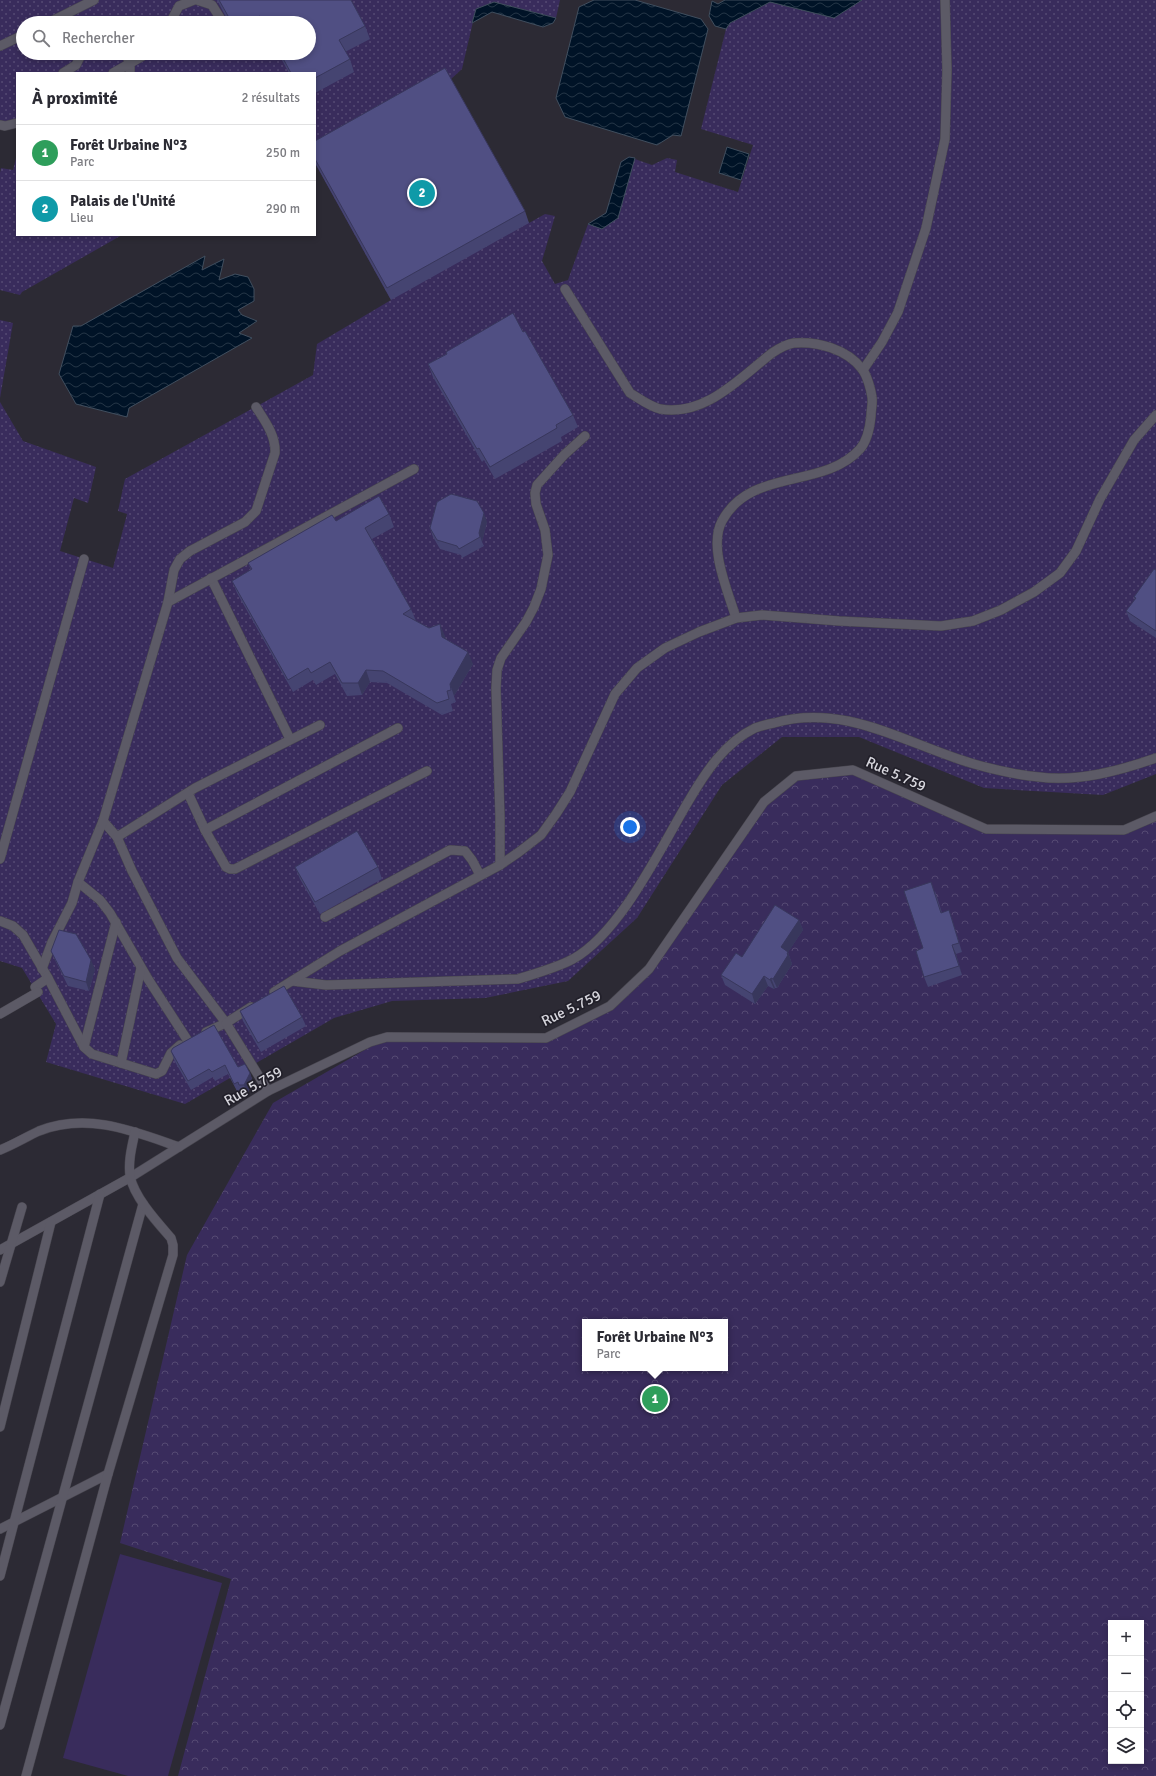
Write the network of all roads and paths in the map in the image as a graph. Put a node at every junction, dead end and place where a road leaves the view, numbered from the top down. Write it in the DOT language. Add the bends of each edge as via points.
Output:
graph roads {
  1 [pos="94,0"];
  2 [pos="194,0"];
  3 [pos="197,0"];
  4 [pos="945,0"];
  5 [pos="62,16"];
  6 [pos="174,16"];
  7 [pos="219,16"];
  8 [pos="16,38"];
  9 [pos="0,46"];
  10 [pos="78,60"];
  11 [pos="128,60"];
  12 [pos="135,60"];
  13 [pos="130,63"];
  14 [pos="65,72"];
  15 [pos="115,72"];
  16 [pos="130,72"];
  17 [pos="16,124"];
  18 [pos="0,125"];
  19 [pos="565,288"];
  20 [pos="863,370"];
  21 [pos="256,407"];
  22 [pos="1156,415"];
  23 [pos="585,436"];
  24 [pos="414,469"];
  25 [pos="84,559"];
  26 [pos="211,578"];
  27 [pos="168,602"];
  28 [pos="736,618"];
  29 [pos="320,725"];
  30 [pos="398,728"];
  31 [pos="290,739"];
  32 [pos="1156,758"];
  33 [pos="427,771"];
  34 [pos="188,793"];
  35 [pos="1156,816"];
  36 [pos="103,821"];
  37 [pos="205,830"];
  38 [pos="117,837"];
  39 [pos="0,859"];
  40 [pos="500,865"];
  41 [pos="480,876"];
  42 [pos="78,882"];
  43 [pos="325,917"];
  44 [pos="0,921"];
  45 [pos="116,922"];
  46 [pos="141,968"];
  47 [pos="42,969"];
  48 [pos="48,978"];
  49 [pos="292,981"];
  50 [pos="0,1014"];
  51 [pos="226,1023"];
  52 [pos="195,1038"];
  53 [pos="84,1047"];
  54 [pos="121,1063"];
  55 [pos="268,1091"];
  56 [pos="135,1132"];
  57 [pos="179,1147"];
  58 [pos="0,1150"];
  59 [pos="130,1176"];
  60 [pos="100,1194"];
  61 [pos="143,1204"];
  62 [pos="22,1207"];
  63 [pos="51,1222"];
  64 [pos="10,1245"];
  65 [pos="0,1250"];
  66 [pos="0,1282"];
  67 [pos="0,1428"];
  68 [pos="108,1474"];
  69 [pos="63,1498"];
  70 [pos="15,1521"];
  71 [pos="0,1529"];
  72 [pos="0,1576"];
  73 [pos="0,1725"];
  74 [pos="26,1776"];
  1 -- 5 [label="lane"];
  2 -- 6 [label="lane" via="179,6"];
  3 -- 7 [label="lane" via="212,5"];
  4 -- 20 [label="lane" via="945,139 926,228 898,312"];
  8 -- 9 [label="lane"];
  10 -- 14 [label="lane" via="76,65"];
  11 -- 13 [label="lane"];
  12 -- 13 [label="lane"];
  13 -- 15 [label="lane"];
  13 -- 16 [label="lane"];
  17 -- 18 [label="lane"];
  19 -- 20 [label="lane" via="630,393 660,409 679,409 714,399 772,353 793,343 831,348 850,357"];
  20 -- 28 [label="lane" via="872,397 870,426 861,448 849,460 834,468 747,494 730,508 721,523 717,535 717,550"];
  21 -- 27 [label="lane" via="271,434 275,453 256,511 245,522 190,551 180,559 174,570"];
  22 -- 28 [label="lane" via="1134,440 1100,499 1076,552 1060,573 1034,592 1001,610 973,621 941,626 762,616"];
  23 -- 40 [label="lane" via="537,485 536,504 545,530 548,554 541,589 534,607 501,658 497,670"];
  24 -- 26 [label="lane"];
  25 -- 39 [label="lane"];
  26 -- 27 [label="lane"];
  26 -- 31 [label="lane"];
  27 -- 36 [label="lane"];
  28 -- 40 [label="lane" via="665,648 637,668 615,694 570,792 556,814 541,835"];
  29 -- 31 [label="lane"];
  30 -- 37 [label="lane"];
  31 -- 34 [label="lane"];
  32 -- 49 [label="lane" via="1128,768 1088,777 1040,777 974,764 863,724 824,716 787,719 756,728 734,742 708,769 626,907 597,940 573,959 518,979 326,984"];
  33 -- 37 [label="lane" via="235,869 230,870 226,867"];
  34 -- 37 [label="lane"];
  34 -- 38 [label="lane"];
  35 -- 55 [label="lane, Rue 5.759" via="1124,830 986,829 853,770 796,776 764,802 649,969 610,1006 546,1038 387,1037 370,1042"];
  36 -- 38 [label="lane"];
  36 -- 42 [label="lane"];
  38 -- 51 [label="lane" via="177,958"];
  40 -- 41 [label="lane"];
  41 -- 43 [label="lane" via="465,851 450,850"];
  41 -- 49 [label="lane" via="340,951"];
  42 -- 45 [label="lane" via="100,900"];
  42 -- 47 [label="lane" via="72,903 52,942"];
  44 -- 47 [label="lane" via="13,926 23,935"];
  45 -- 46 [label="lane"];
  45 -- 53 [label="lane"];
  46 -- 52 [label="lane"];
  46 -- 54 [label="lane"];
  47 -- 48 [label="lane"];
  48 -- 50 [label="lane" via="36,990"];
  48 -- 53 [label="lane"];
  49 -- 51 [label="lane"];
  51 -- 52 [label="lane"];
  51 -- 55 [label="lane"];
  52 -- 54 [label="lane" via="177,1047 159,1073"];
  53 -- 54 [label="lane" via="92,1054"];
  55 -- 57 [label="lane, Rue 5.759"];
  56 -- 57 [label="lane"];
  56 -- 58 [label="lane" via="102,1124 79,1122 39,1132"];
  56 -- 59 [label="lane"];
  57 -- 59 [label="lane, Rue 5.759"];
  59 -- 60 [label="lane, Rue 5.759"];
  59 -- 61 [label="lane"];
  60 -- 63 [label="lane, Rue 5.759"];
  60 -- 70 [label="lane"];
  61 -- 68 [label="lane" via="171,1238 173,1256"];
  61 -- 69 [label="lane"];
  62 -- 64 [label="lane"];
  63 -- 64 [label="lane, Rue 5.759"];
  63 -- 67 [label="lane"];
  64 -- 65 [label="lane, Rue 5.759"];
  64 -- 66 [label="lane"];
  68 -- 69 [label="lane"];
  68 -- 74 [label="lane"];
  69 -- 70 [label="lane"];
  69 -- 73 [label="lane"];
  70 -- 71 [label="lane"];
  70 -- 72 [label="lane"];
}
